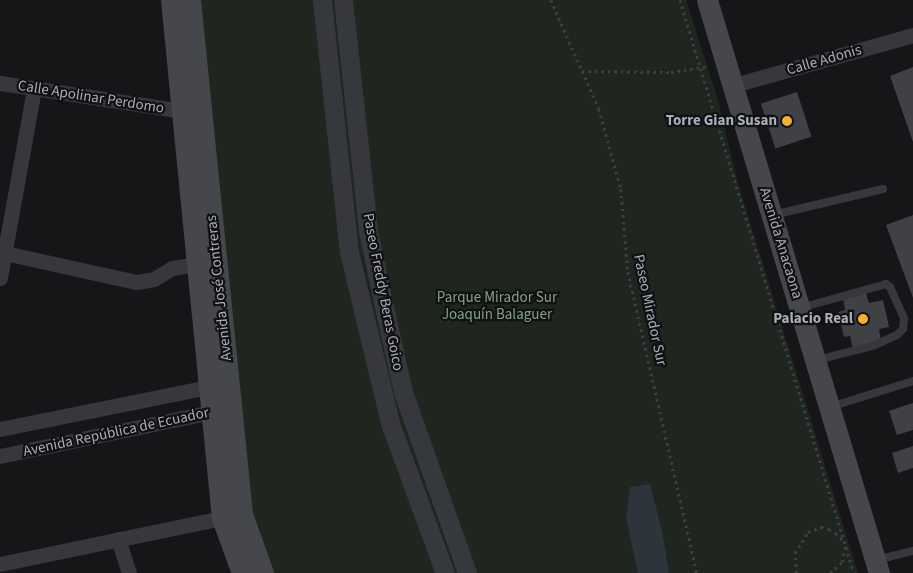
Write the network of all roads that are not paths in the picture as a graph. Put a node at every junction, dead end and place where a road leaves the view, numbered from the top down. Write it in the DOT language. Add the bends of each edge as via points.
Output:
graph roads {
  1 [pos="170,0"];
  2 [pos="190,0"];
  3 [pos="322,0"];
  4 [pos="343,0"];
  5 [pos="707,0"];
  6 [pos="913,35"];
  7 [pos="0,83"];
  8 [pos="734,86"];
  9 [pos="34,89"];
  10 [pos="182,111"];
  11 [pos="883,189"];
  12 [pos="773,215"];
  13 [pos="3,253"];
  14 [pos="197,264"];
  15 [pos="0,278"];
  16 [pos="800,308"];
  17 [pos="817,360"];
  18 [pos="913,381"];
  19 [pos="219,384"];
  20 [pos="830,406"];
  21 [pos="222,410"];
  22 [pos="0,429"];
  23 [pos="0,456"];
  24 [pos="222,518"];
  25 [pos="118,540"];
  26 [pos="913,551"];
  27 [pos="0,564"];
  28 [pos="877,567"];
  29 [pos="129,573"];
  30 [pos="242,573"];
  31 [pos="263,573"];
  32 [pos="444,573"];
  33 [pos="467,573"];
  1 -- 10 [label="main road, Avenida José Contreras"];
  2 -- 19 [label="main road, Avenida José Contreras"];
  3 -- 32 [label="street, Paseo Freddy Beras Goico" via="349,252 390,422"];
  4 -- 33 [label="street, Paseo Freddy Beras Goico" via="368,231 385,311 403,392"];
  5 -- 8 [label="main road, Avenida Anacaona"];
  6 -- 8 [label="street, Calle Adonis"];
  7 -- 9 [label="street, Calle Apolinar Perdomo"];
  8 -- 12 [label="main road, Avenida Anacaona"];
  9 -- 10 [label="street, Calle Apolinar Perdomo"];
  9 -- 13 [label="street"];
  10 -- 14 [label="main road, Avenida José Contreras"];
  11 -- 12 [label="lane"];
  12 -- 16 [label="main road, Avenida Anacaona"];
  13 -- 14 [label="street" via="137,282 154,279 172,268"];
  13 -- 15 [label="street"];
  14 -- 19 [label="main road, Avenida José Contreras"];
  16 -- 17 [label="main road, Avenida Anacaona"];
  16 -- 17 [label="lane" via="886,284 904,319 903,329 897,335 872,346"];
  17 -- 20 [label="main road, Avenida Anacaona"];
  18 -- 20 [label="lane"];
  19 -- 21 [label="main road, Avenida José Contreras"];
  19 -- 22 [label="street, Avenida República de Ecuador"];
  20 -- 28 [label="main road, Avenida Anacaona"];
  21 -- 23 [label="street, Avenida República de Ecuador"];
  21 -- 24 [label="main road, Avenida José Contreras"];
  21 -- 31 [label="main road, Avenida José Contreras" via="242,514"];
  24 -- 25 [label="street"];
  24 -- 30 [label="main road, Avenida José Contreras"];
  25 -- 27 [label="street"];
  25 -- 29 [label="street"];
  26 -- 28 [label="lane"];
}
